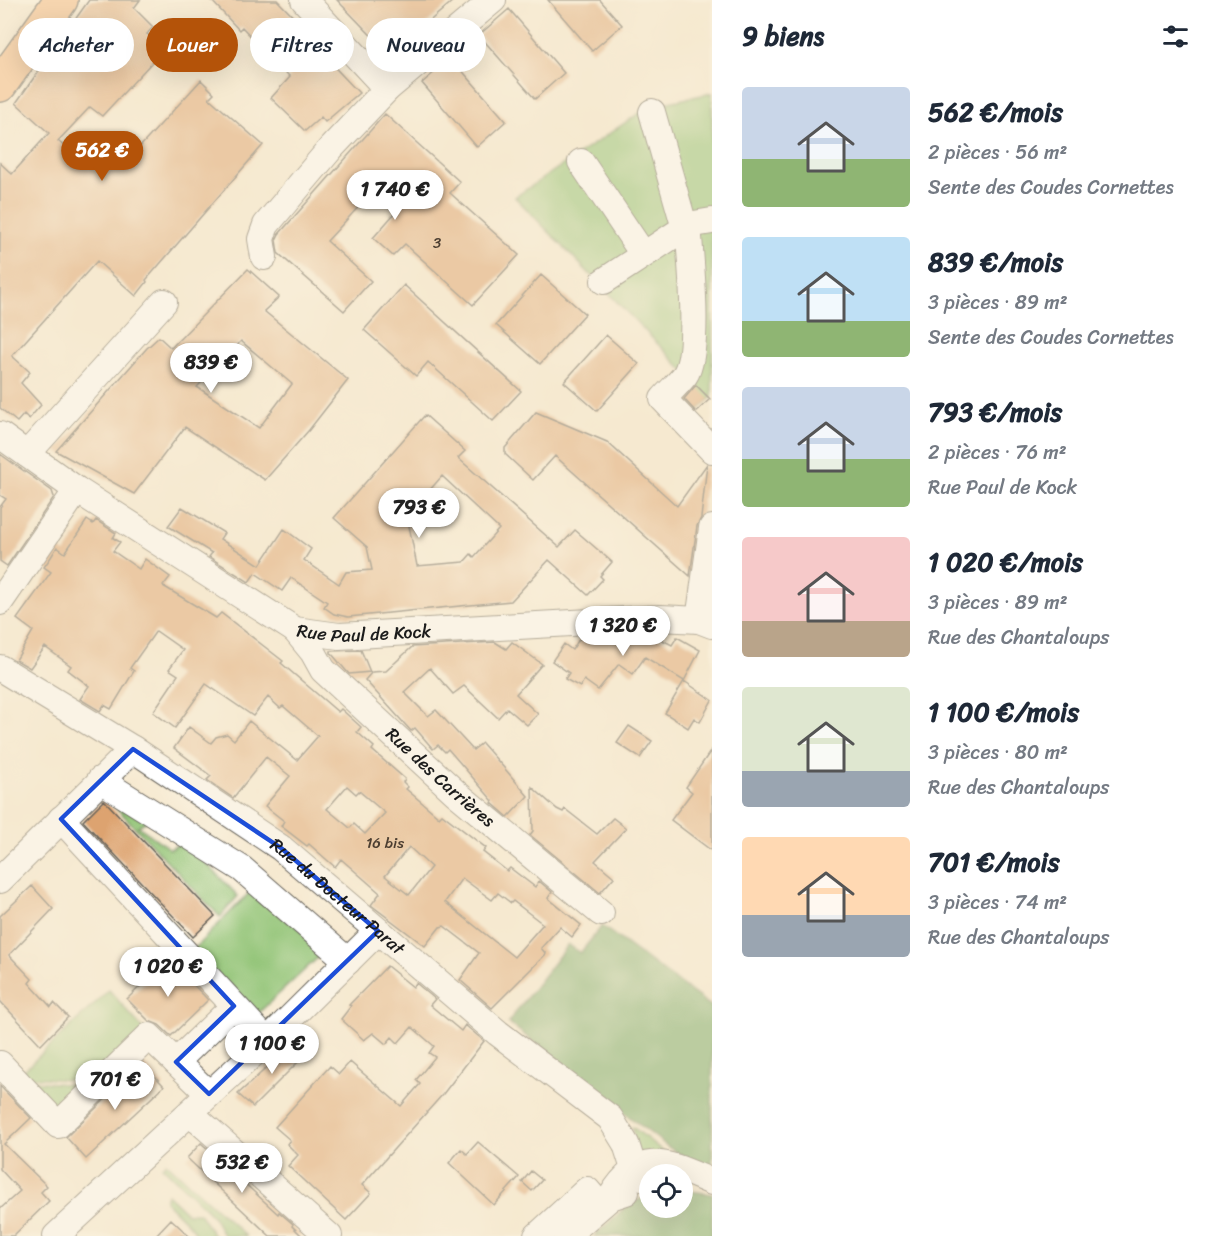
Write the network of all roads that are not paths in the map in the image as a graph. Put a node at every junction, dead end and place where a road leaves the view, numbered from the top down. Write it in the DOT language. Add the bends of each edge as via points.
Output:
graph roads {
  1 [pos="304,0"];
  2 [pos="493,0"];
  3 [pos="49,4"];
  4 [pos="0,85"];
  5 [pos="387,89"];
  6 [pos="652,112"];
  7 [pos="581,162"];
  8 [pos="691,226"];
  9 [pos="643,254"];
  10 [pos="264,257"];
  11 [pos="604,281"];
  12 [pos="164,302"];
  13 [pos="0,435"];
  14 [pos="712,450"];
  15 [pos="27,454"];
  16 [pos="77,490"];
  17 [pos="712,528"];
  18 [pos="0,602"];
  19 [pos="705,622"];
  20 [pos="295,630"];
  21 [pos="0,668"];
  22 [pos="133,749"];
  23 [pos="100,780"];
  24 [pos="61,819"];
  25 [pos="0,880"];
  26 [pos="601,913"];
  27 [pos="378,931"];
  28 [pos="348,961"];
  29 [pos="234,1006"];
  30 [pos="267,1041"];
  31 [pos="176,1062"];
  32 [pos="0,1064"];
  33 [pos="209,1095"];
  34 [pos="190,1113"];
  35 [pos="639,1169"];
  36 [pos="693,1175"];
  37 [pos="639,1178"];
  38 [pos="693,1184"];
  39 [pos="712,1184"];
  40 [pos="606,1201"];
  41 [pos="56,1236"];
  42 [pos="329,1236"];
  43 [pos="537,1236"];
  44 [pos="566,1236"];
  1 -- 5 [label="street"];
  2 -- 5 [label="street"];
  3 -- 4 [label="main road"];
  5 -- 10 [label="street" via="266,225 260,249"];
  6 -- 8 [label="street"];
  7 -- 9 [label="street"];
  8 -- 9 [label="street"];
  8 -- 14 [label="street" via="693,335 686,373 663,399"];
  9 -- 11 [label="street"];
  12 -- 15 [label="street"];
  13 -- 15 [label="street, Rue Paul de Kock"];
  15 -- 16 [label="street, Rue Paul de Kock"];
  16 -- 18 [label="street"];
  16 -- 20 [label="street, Rue Paul de Kock"];
  17 -- 19 [label="street"];
  19 -- 20 [label="street, Rue Paul de Kock" via="661,618 339,636"];
  20 -- 26 [label="street, Rue des Carrières" via="323,670 456,793"];
  21 -- 22 [label="street, Rue du Docteur Parat"];
  22 -- 23 [label="street"];
  22 -- 27 [label="street, Rue du Docteur Parat" via="281,848"];
  23 -- 24 [label="street"];
  23 -- 28 [label="street" via="242,869"];
  24 -- 25 [label="street"];
  24 -- 29 [label="street"];
  27 -- 28 [label="street"];
  27 -- 35 [label="street, Rue du Docteur Parat" via="498,1034 610,1118"];
  28 -- 30 [label="street"];
  29 -- 30 [label="street"];
  29 -- 31 [label="street"];
  30 -- 33 [label="street"];
  31 -- 32 [label="street" via="149,1036 58,1125"];
  31 -- 33 [label="street"];
  33 -- 34 [label="street"];
  34 -- 41 [label="street"];
  34 -- 42 [label="street"];
  36 -- 39 [label="street"];
  37 -- 40 [label="street" via="623,1178"];
  38 -- 39 [label="street"];
  40 -- 43 [label="street" via="587,1190"];
  40 -- 44 [label="street"];
}
